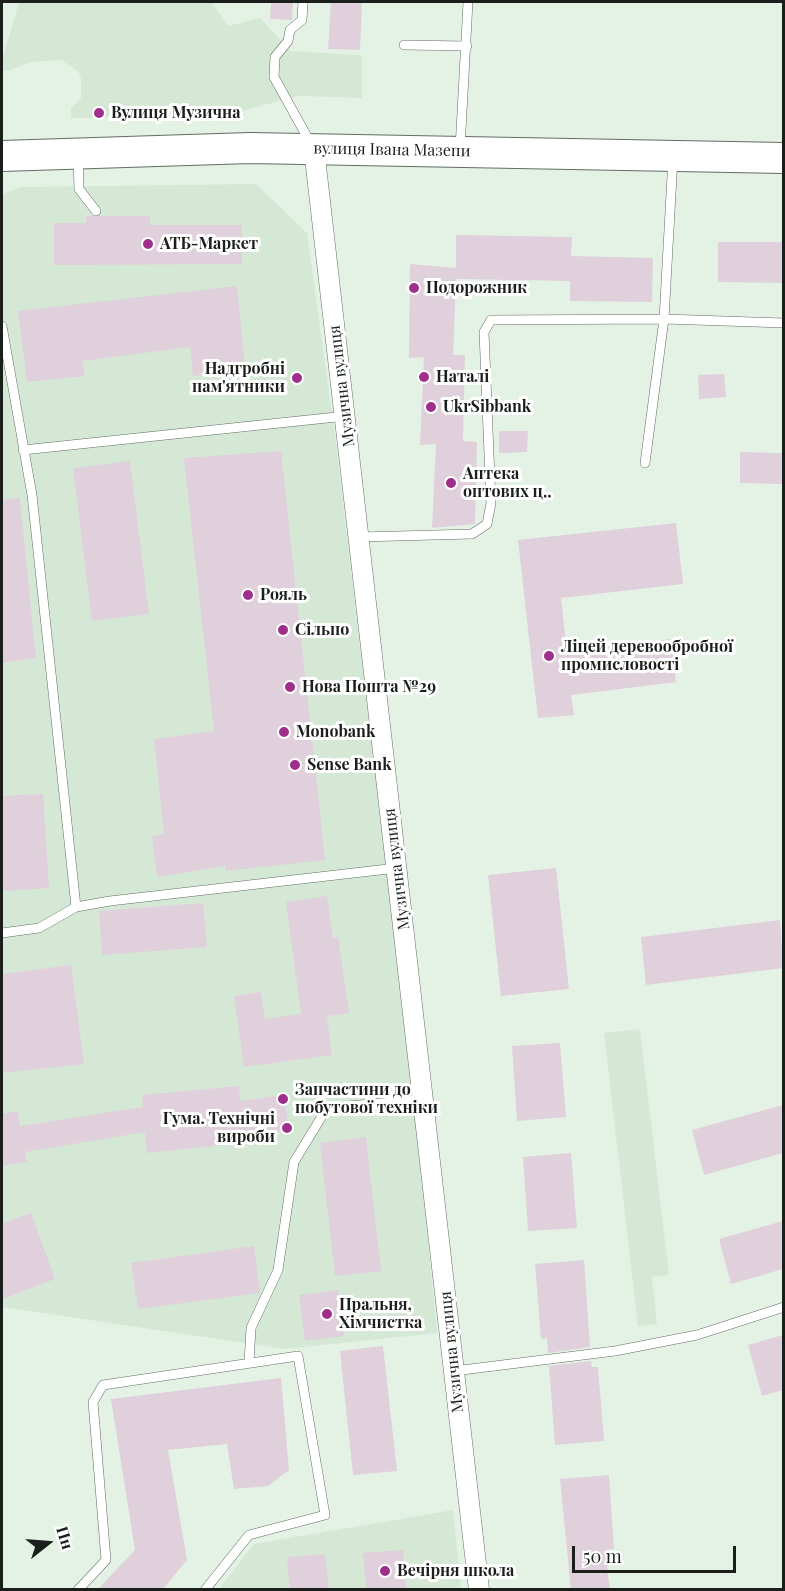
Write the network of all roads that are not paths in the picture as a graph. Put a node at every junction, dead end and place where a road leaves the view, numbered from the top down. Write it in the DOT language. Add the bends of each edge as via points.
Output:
graph roads {
  1 [pos="303,2"];
  2 [pos="468,2"];
  3 [pos="404,45"];
  4 [pos="467,46"];
  5 [pos="314,149"];
  6 [pos="460,150"];
  7 [pos="78,155"];
  8 [pos="2,156"];
  9 [pos="673,156"];
  10 [pos="783,158"];
  11 [pos="96,210"];
  12 [pos="664,319"];
  13 [pos="783,323"];
  14 [pos="2,326"];
  15 [pos="346,416"];
  16 [pos="23,450"];
  17 [pos="645,463"];
  18 [pos="360,537"];
  19 [pos="397,868"];
  20 [pos="76,907"];
  21 [pos="2,933"];
  22 [pos="425,1099"];
  23 [pos="783,1307"];
  24 [pos="249,1363"];
  25 [pos="454,1371"];
  26 [pos="78,1590"];
  27 [pos="205,1590"];
  28 [pos="479,1590"];
  1 -- 5 [label="lane" via="302,20 290,30 288,41 275,57 274,77"];
  2 -- 4 [label="lane"];
  3 -- 4 [label="lane"];
  4 -- 6 [label="lane"];
  5 -- 6 [label="main road, вулиця Івана Мазепи"];
  5 -- 7 [label="main road, вулиця Івана Мазепи"];
  5 -- 15 [label="street, Музична вулиця"];
  6 -- 9 [label="main road, вулиця Івана Мазепи"];
  7 -- 8 [label="main road, вулиця Івана Мазепи"];
  7 -- 11 [label="lane" via="79,189"];
  9 -- 10 [label="main road, вулиця Івана Мазепи"];
  9 -- 12 [label="lane"];
  12 -- 13 [label="lane"];
  12 -- 17 [label="lane"];
  12 -- 18 [label="lane" via="491,320 484,332 491,503 487,524 472,534"];
  14 -- 16 [label="lane"];
  15 -- 16 [label="lane"];
  15 -- 18 [label="street, Музична вулиця"];
  16 -- 20 [label="lane" via="32,495"];
  18 -- 19 [label="street, Музична вулиця"];
  19 -- 20 [label="lane"];
  19 -- 22 [label="street, Музична вулиця"];
  20 -- 21 [label="lane" via="39,928"];
  22 -- 24 [label="lane" via="327,1108 294,1162 278,1270 251,1328"];
  22 -- 25 [label="street, Музична вулиця"];
  23 -- 25 [label="lane" via="697,1335 662,1342"];
  24 -- 26 [label="lane" via="104,1385 93,1402 106,1560"];
  24 -- 27 [label="lane" via="298,1356 325,1515 249,1535"];
  25 -- 28 [label="street, Музична вулиця"];
}
